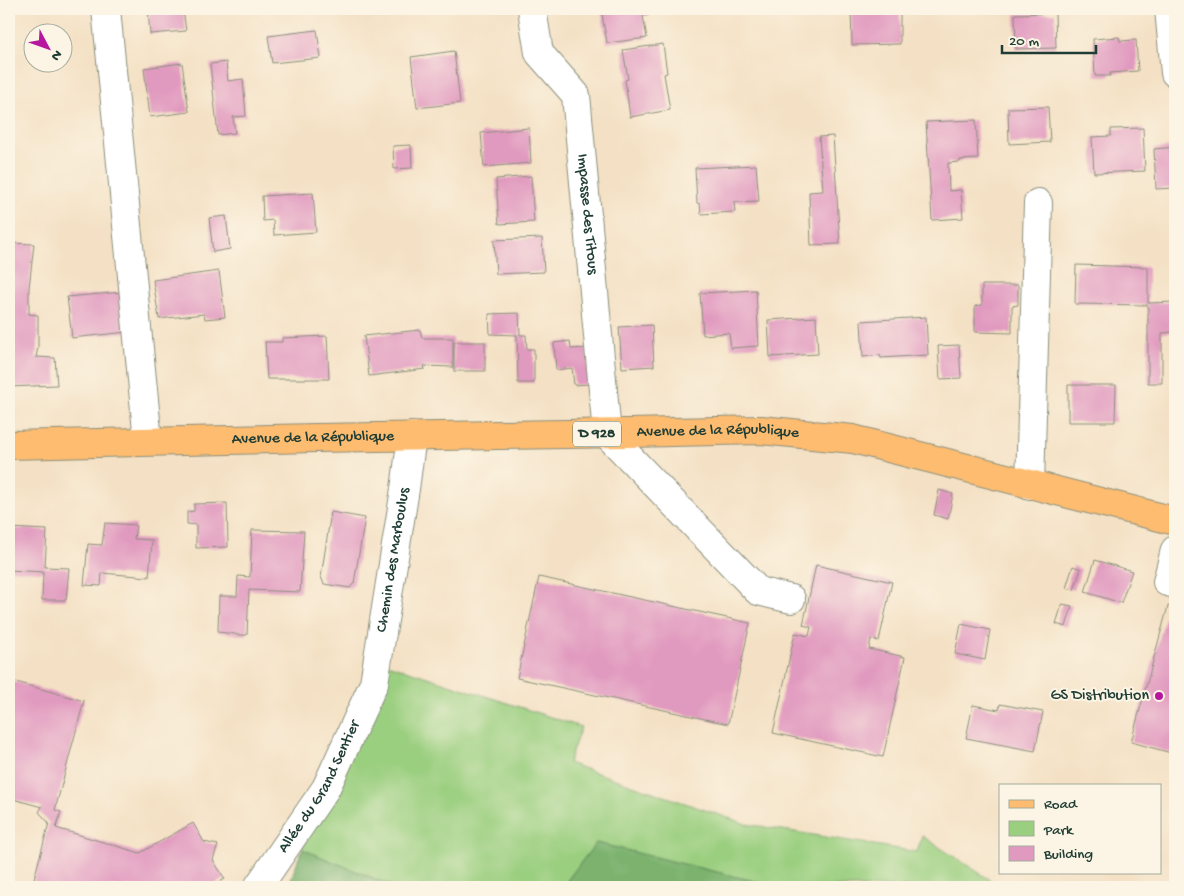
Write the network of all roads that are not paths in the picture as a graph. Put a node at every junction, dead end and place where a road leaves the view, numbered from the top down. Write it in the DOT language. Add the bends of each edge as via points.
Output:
graph roads {
  1 [pos="106,9"];
  2 [pos="532,9"];
  3 [pos="1169,9"];
  4 [pos="1175,73"];
  5 [pos="1038,203"];
  6 [pos="607,434"];
  7 [pos="412,436"];
  8 [pos="148,441"];
  9 [pos="9,445"];
  10 [pos="1030,485"];
  11 [pos="1175,521"];
  12 [pos="1175,550"];
  13 [pos="1175,584"];
  14 [pos="792,599"];
  15 [pos="374,683"];
  16 [pos="258,887"];
  1 -- 8 [label="street"];
  2 -- 6 [label="street, Impasse des Titous" via="539,53 576,95"];
  3 -- 4 [label="street"];
  5 -- 10 [label="street"];
  6 -- 7 [label="main road, Avenue de la République / D 928"];
  6 -- 10 [label="main road, Avenue de la République / D 928" via="761,430 853,439"];
  6 -- 14 [label="street" via="758,591"];
  7 -- 8 [label="main road, Avenue de la République / D 928"];
  7 -- 15 [label="street, Chemin des Marboulus"];
  8 -- 9 [label="main road, Avenue de la République / D 928"];
  10 -- 11 [label="main road, Avenue de la République / D 928"];
  12 -- 13 [label="street" via="1166,582"];
  15 -- 16 [label="street, Allée du Grand Sentier" via="326,788"];
}
